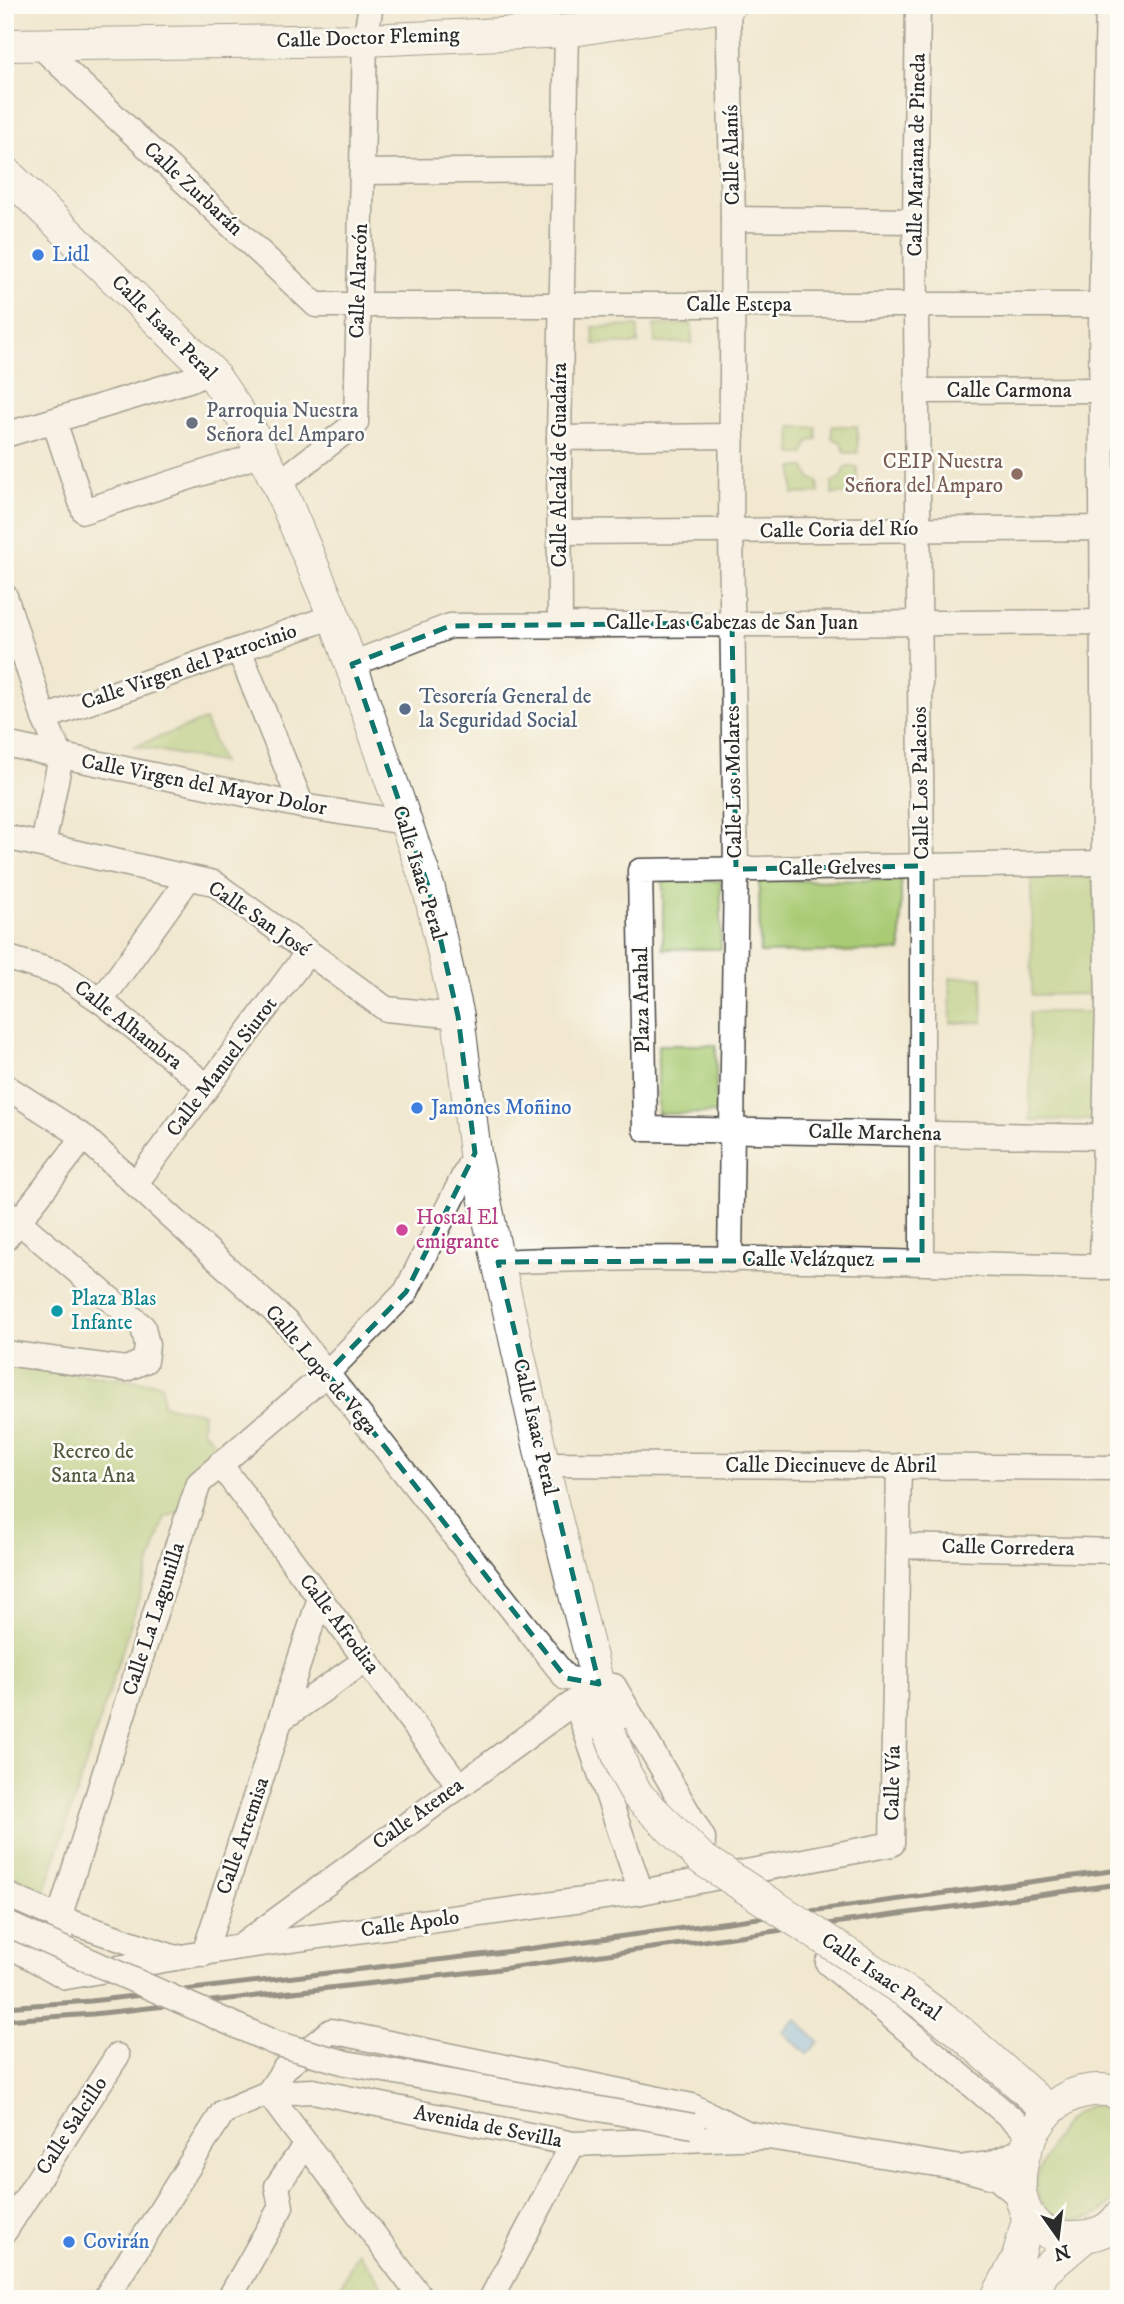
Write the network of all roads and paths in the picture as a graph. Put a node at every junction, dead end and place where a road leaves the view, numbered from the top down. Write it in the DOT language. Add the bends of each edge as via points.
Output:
graph roads {
  1 [pos="371,5"];
  2 [pos="729,5"];
  3 [pos="918,5"];
  4 [pos="1108,5"];
  5 [pos="567,31"];
  6 [pos="365,40"];
  7 [pos="38,44"];
  8 [pos="5,45"];
  9 [pos="563,170"];
  10 [pos="5,172"];
  11 [pos="362,172"];
  12 [pos="733,219"];
  13 [pos="915,221"];
  14 [pos="359,305"];
  15 [pos="731,305"];
  16 [pos="916,305"];
  17 [pos="1110,305"];
  18 [pos="562,306"];
  19 [pos="212,373"];
  20 [pos="1102,390"];
  21 [pos="917,391"];
  22 [pos="54,421"];
  23 [pos="1111,434"];
  24 [pos="5,435"];
  25 [pos="732,436"];
  26 [pos="559,438"];
  27 [pos="262,454"];
  28 [pos="278,484"];
  29 [pos="918,529"];
  30 [pos="1111,529"];
  31 [pos="731,531"];
  32 [pos="559,532"];
  33 [pos="5,596"];
  34 [pos="334,616"];
  35 [pos="732,623"];
  36 [pos="919,623"];
  37 [pos="1112,623"];
  38 [pos="560,624"];
  39 [pos="239,650"];
  40 [pos="352,664"];
  41 [pos="44,718"];
  42 [pos="5,744"];
  43 [pos="61,756"];
  44 [pos="302,806"];
  45 [pos="404,822"];
  46 [pos="5,836"];
  47 [pos="43,845"];
  48 [pos="1104,863"];
  49 [pos="922,866"];
  50 [pos="736,869"];
  51 [pos="640,871"];
  52 [pos="189,878"];
  53 [pos="308,952"];
  54 [pos="5,957"];
  55 [pos="1113,1000"];
  56 [pos="101,1001"];
  57 [pos="458,1016"];
  58 [pos="5,1086"];
  59 [pos="207,1086"];
  60 [pos="645,1129"];
  61 [pos="733,1130"];
  62 [pos="921,1134"];
  63 [pos="84,1137"];
  64 [pos="1105,1137"];
  65 [pos="475,1153"];
  66 [pos="136,1183"];
  67 [pos="10,1223"];
  68 [pos="730,1260"];
  69 [pos="922,1260"];
  70 [pos="498,1262"];
  71 [pos="1111,1267"];
  72 [pos="5,1353"];
  73 [pos="327,1373"];
  74 [pos="220,1464"];
  75 [pos="542,1464"];
  76 [pos="899,1466"];
  77 [pos="1119,1468"];
  78 [pos="898,1546"];
  79 [pos="1119,1550"];
  80 [pos="320,1598"];
  81 [pos="366,1660"];
  82 [pos="598,1684"];
  83 [pos="283,1718"];
  84 [pos="458,1784"];
  85 [pos="702,1880"];
  86 [pos="641,1892"];
  87 [pos="5,1894"];
  88 [pos="289,1909"];
  89 [pos="59,1918"];
  90 [pos="5,1923"];
  91 [pos="295,1940"];
  92 [pos="5,1942"];
  93 [pos="239,1947"];
  94 [pos="192,1957"];
  95 [pos="828,1963"];
  96 [pos="66,1978"];
  97 [pos="117,2056"];
  98 [pos="268,2093"];
  99 [pos="1119,2094"];
  100 [pos="1034,2131"];
  101 [pos="757,2136"];
  102 [pos="306,2144"];
  103 [pos="573,2144"];
  104 [pos="961,2168"];
  105 [pos="12,2204"];
  106 [pos="1025,2209"];
  107 [pos="1117,2223"];
  108 [pos="5,2231"];
  109 [pos="1084,2237"];
  110 [pos="105,2299"];
  111 [pos="229,2299"];
  112 [pos="422,2299"];
  113 [pos="491,2299"];
  114 [pos="996,2299"];
  115 [pos="1029,2299"];
  1 -- 6 [label="street, Calle Alarcón"];
  2 -- 5 [label="main road, Calle Doctor Fleming"];
  2 -- 12 [label="street, Calle Alanís"];
  3 -- 13 [label="street, Calle Mariana de Pineda"];
  4 -- 17 [label="street"];
  5 -- 6 [label="main road, Calle Doctor Fleming"];
  5 -- 9 [label="street, Calle Alcalá de Guadaíra"];
  6 -- 7 [label="main road, Calle Doctor Fleming"];
  6 -- 11 [label="street, Calle Alarcón"];
  7 -- 8 [label="main road, Calle Doctor Fleming"];
  7 -- 14 [label="street, Calle Zurbarán" via="316,305"];
  9 -- 11 [label="street"];
  9 -- 18 [label="street, Calle Alcalá de Guadaíra"];
  10 -- 19 [label="main road, Calle Isaac Peral"];
  11 -- 14 [label="street, Calle Alarcón"];
  12 -- 13 [label="street"];
  12 -- 15 [label="street, Calle Alanís"];
  13 -- 16 [label="street, Calle Mariana de Pineda"];
  14 -- 18 [label="street, Calle Estepa"];
  14 -- 28 [label="street, Calle Alarcón" via="356,423"];
  15 -- 16 [label="street, Calle Estepa"];
  15 -- 18 [label="street, Calle Estepa"];
  15 -- 25 [label="street, Calle Los Molares"];
  16 -- 17 [label="street, Calle Estepa"];
  16 -- 21 [label="street, Calle Los Palacios"];
  17 -- 20 [label="street"];
  18 -- 26 [label="street, Calle Alcalá de Guadaíra"];
  19 -- 22 [label="street"];
  19 -- 27 [label="main road, Calle Isaac Peral"];
  20 -- 21 [label="street, Calle Carmona"];
  20 -- 23 [label="street"];
  21 -- 29 [label="street, Calle Los Palacios"];
  22 -- 24 [label="street"];
  22 -- 27 [label="street" via="84,511"];
  23 -- 30 [label="street"];
  25 -- 26 [label="street"];
  25 -- 31 [label="street, Calle Los Molares"];
  26 -- 32 [label="street, Calle Alcalá de Guadaíra"];
  27 -- 28 [label="main road, Calle Isaac Peral"];
  28 -- 34 [label="main road, Calle Isaac Peral"];
  29 -- 30 [label="street, Calle Coria del Río"];
  29 -- 31 [label="street, Calle Coria del Río"];
  29 -- 36 [label="street, Calle Los Palacios"];
  30 -- 37 [label="street"];
  31 -- 32 [label="street, Calle Coria del Río"];
  31 -- 35 [label="street, Calle Los Molares"];
  32 -- 38 [label="street, Calle Alcalá de Guadaíra"];
  33 -- 41 [label="street"];
  34 -- 39 [label="street, Calle Virgen del Patrocinio"];
  34 -- 40 [label="main road, Calle Isaac Peral"];
  35 -- 36 [label="street, Calle Las Cabezas de San Juan"];
  35 -- 38 [label="street, Calle Las Cabezas de San Juan"];
  35 -- 50 [label="street, Calle Los Molares"];
  36 -- 37 [label="street, Calle Las Cabezas de San Juan"];
  36 -- 49 [label="street, Calle Los Palacios"];
  37 -- 48 [label="street"];
  38 -- 40 [label="street, Calle Las Cabezas de San Juan" via="450,626"];
  39 -- 41 [label="street, Calle Virgen del Patrocinio"];
  39 -- 44 [label="street"];
  40 -- 45 [label="main road, Calle Isaac Peral"];
  41 -- 43 [label="street"];
  42 -- 43 [label="street, Calle Virgen del Mayor Dolor"];
  43 -- 44 [label="street, Calle Virgen del Mayor Dolor"];
  43 -- 47 [label="street"];
  44 -- 45 [label="street, Calle Virgen del Mayor Dolor"];
  45 -- 57 [label="main road, Calle Isaac Peral" via="429,890"];
  46 -- 47 [label="street, Calle San José"];
  47 -- 52 [label="street, Calle San José"];
  48 -- 49 [label="street, Calle Gelves"];
  48 -- 55 [label="street"];
  49 -- 50 [label="street, Calle Gelves"];
  49 -- 62 [label="street, Calle Los Palacios"];
  50 -- 51 [label="street, Calle Gelves"];
  50 -- 61 [label="street, Calle Los Molares"];
  51 -- 60 [label="street, Plaza Arahal"];
  52 -- 53 [label="street, Calle San José" via="214,883"];
  52 -- 56 [label="street"];
  53 -- 57 [label="street, Calle San José" via="387,1009"];
  53 -- 59 [label="street, Calle Manuel Siurot"];
  54 -- 56 [label="street, Calle Alhambra" via="61,974"];
  55 -- 64 [label="street"];
  56 -- 59 [label="street, Calle Alhambra"];
  57 -- 65 [label="main road, Calle Isaac Peral"];
  58 -- 63 [label="street, Calle Lope de Vega"];
  59 -- 66 [label="street, Calle Manuel Siurot"];
  60 -- 61 [label="street, Calle Marchena"];
  61 -- 62 [label="street, Calle Marchena"];
  61 -- 68 [label="street, Calle Los Molares"];
  62 -- 64 [label="street, Calle Marchena"];
  62 -- 69 [label="street, Calle Los Palacios"];
  63 -- 66 [label="street, Calle Lope de Vega"];
  63 -- 67 [label="street"];
  64 -- 71 [label="street"];
  65 -- 70 [label="main road, Calle Isaac Peral"];
  65 -- 73 [label="street, Calle La Lagunilla" via="406,1292"];
  66 -- 73 [label="street, Calle Lope de Vega" via="288,1324"];
  67 -- 72 [label="street" via="143,1327 147,1345 145,1361 126,1369"];
  68 -- 69 [label="street, Calle Velázquez"];
  68 -- 70 [label="street, Calle Velázquez"];
  69 -- 71 [label="street, Calle Velázquez"];
  70 -- 75 [label="main road, Calle Isaac Peral"];
  73 -- 74 [label="street, Calle La Lagunilla"];
  73 -- 82 [label="street, Calle Lope de Vega" via="566,1678"];
  74 -- 80 [label="street, Calle Afrodita"];
  74 -- 89 [label="street, Calle La Lagunilla" via="199,1483"];
  75 -- 76 [label="street, Calle Diecinueve de Abril"];
  75 -- 82 [label="main road, Calle Isaac Peral"];
  76 -- 77 [label="street, Calle Diecinueve de Abril"];
  76 -- 78 [label="street, Calle Vía"];
  78 -- 79 [label="street, Calle Corredera"];
  78 -- 85 [label="street, Calle Vía" via="892,1844"];
  80 -- 81 [label="street, Calle Afrodita"];
  80 -- 83 [label="street, Calle Artemisa"];
  81 -- 83 [label="street"];
  81 -- 84 [label="street, Calle Afrodita"];
  82 -- 84 [label="street, Calle Atenea"];
  82 -- 85 [label="street" via="614,1686 703,1838"];
  82 -- 86 [label="street" via="580,1715"];
  82 -- 100 [label="main road, Calle Isaac Peral, bridge" via="610,1733 638,1796 702,1859 959,2031"];
  83 -- 94 [label="street, Calle Artemisa"];
  84 -- 88 [label="street, Calle Atenea"];
  85 -- 86 [label="street, Calle Vía"];
  86 -- 91 [label="street, Calle Apolo"];
  87 -- 89 [label="street"];
  88 -- 91 [label="street"];
  88 -- 93 [label="street, Calle Atenea"];
  89 -- 94 [label="street"];
  89 -- 96 [label="street"];
  90 -- 101 [label="street, Avenida de Sevilla, bridge" via="275,2043 346,2063"];
  91 -- 93 [label="street, Calle Apolo"];
  92 -- 96 [label="street"];
  93 -- 94 [label="street, Calle Apolo"];
  94 -- 96 [label="street, Calle Apolo"];
  95 -- 100 [label="street, Calle Isaac Peral"];
  97 -- 105 [label="street, Calle Salcillo"];
  98 -- 101 [label="street, Avenida de Sevilla" via="285,2068 331,2031 692,2106"];
  98 -- 102 [label="street"];
  98 -- 103 [label="street, Avenida de Sevilla" via="313,2091"];
  98 -- 110 [label="street" via="223,2112"];
  99 -- 100 [label="main road" via="1099,2089 1080,2092"];
  100 -- 104 [label="street, Avenida de Sevilla" via="989,2164"];
  100 -- 106 [label="main road" via="1021,2171"];
  101 -- 103 [label="street, Avenida de Sevilla"];
  101 -- 104 [label="street, Avenida de Sevilla"];
  102 -- 111 [label="street" via="277,2186 281,2207"];
  102 -- 112 [label="street"];
  103 -- 113 [label="street"];
  104 -- 106 [label="street, Avenida de Sevilla" via="997,2178"];
  105 -- 108 [label="street, Calle Salcillo"];
  106 -- 109 [label="main road" via="1041,2230"];
  106 -- 114 [label="main road" via="1018,2258"];
  107 -- 109 [label="main road"];
  109 -- 115 [label="main road" via="1044,2271"];
}
